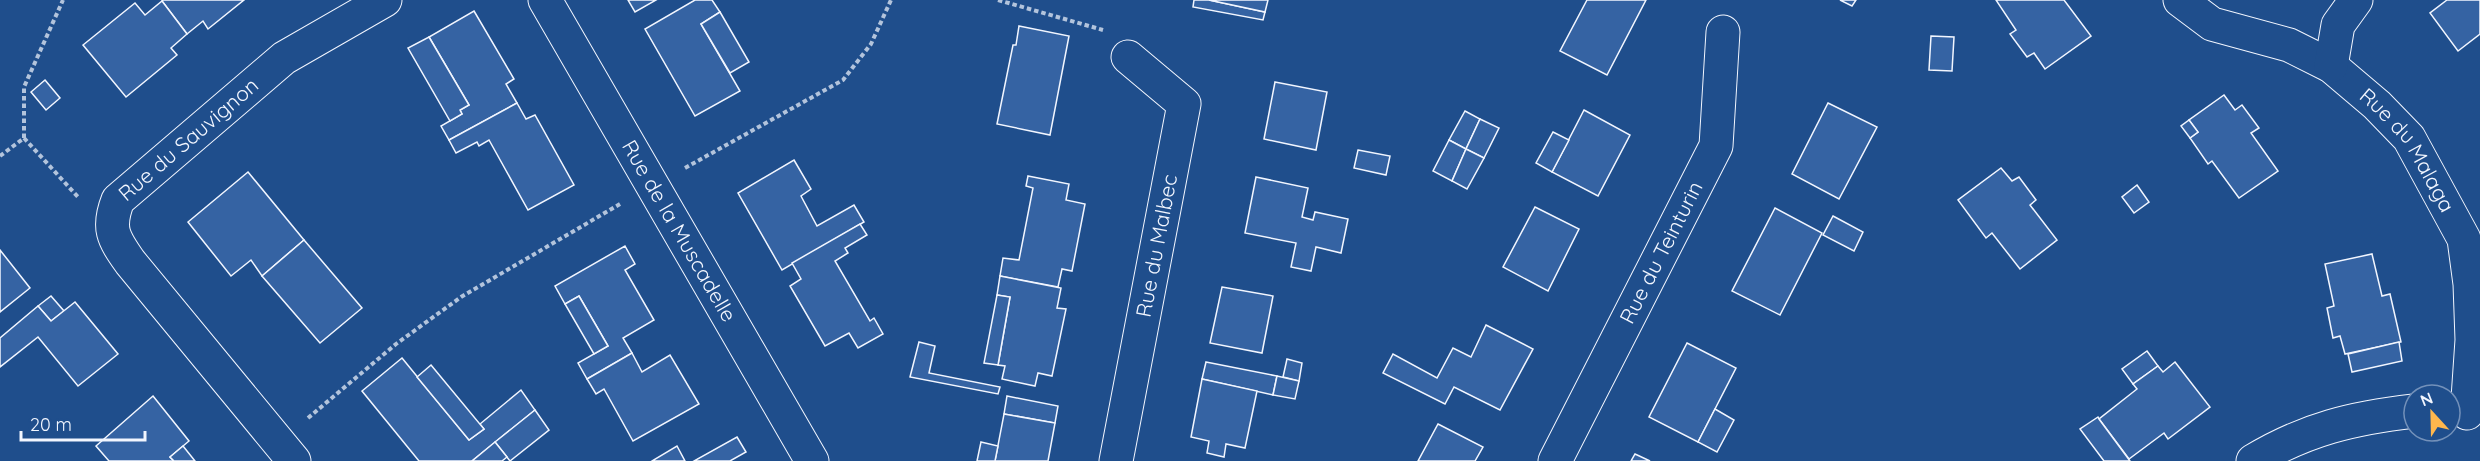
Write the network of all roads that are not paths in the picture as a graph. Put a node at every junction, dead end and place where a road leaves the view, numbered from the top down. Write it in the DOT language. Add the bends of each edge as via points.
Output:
graph roads {
  1 [pos="385,0"];
  2 [pos="545,0"];
  3 [pos="2180,0"];
  4 [pos="2355,0"];
  5 [pos="1723,32"];
  6 [pos="1128,57"];
  7 [pos="2331,66"];
  8 [pos="2402,412"];
  9 [pos="2466,413"];
  10 [pos="287,452"];
  11 [pos="812,461"];
  12 [pos="1116,461"];
  13 [pos="1555,461"];
  14 [pos="2253,461"];
  1 -- 10 [label="street, Rue du Sauvignon" via="285,58 118,200 111,220 115,241 130,262"];
  2 -- 11 [label="street, Rue de la Muscadelle"];
  3 -- 7 [label="street, Rue du Malaga" via="2212,24 2289,45"];
  4 -- 7 [label="street" via="2338,25"];
  5 -- 13 [label="street, Rue du Teinturin" via="1716,146"];
  6 -- 12 [label="street, Rue du Malbec" via="1184,104"];
  7 -- 9 [label="street, Rue du Malaga" via="2409,138 2464,239 2472,340"];
  8 -- 14 [label="street" via="2323,427"];
}
